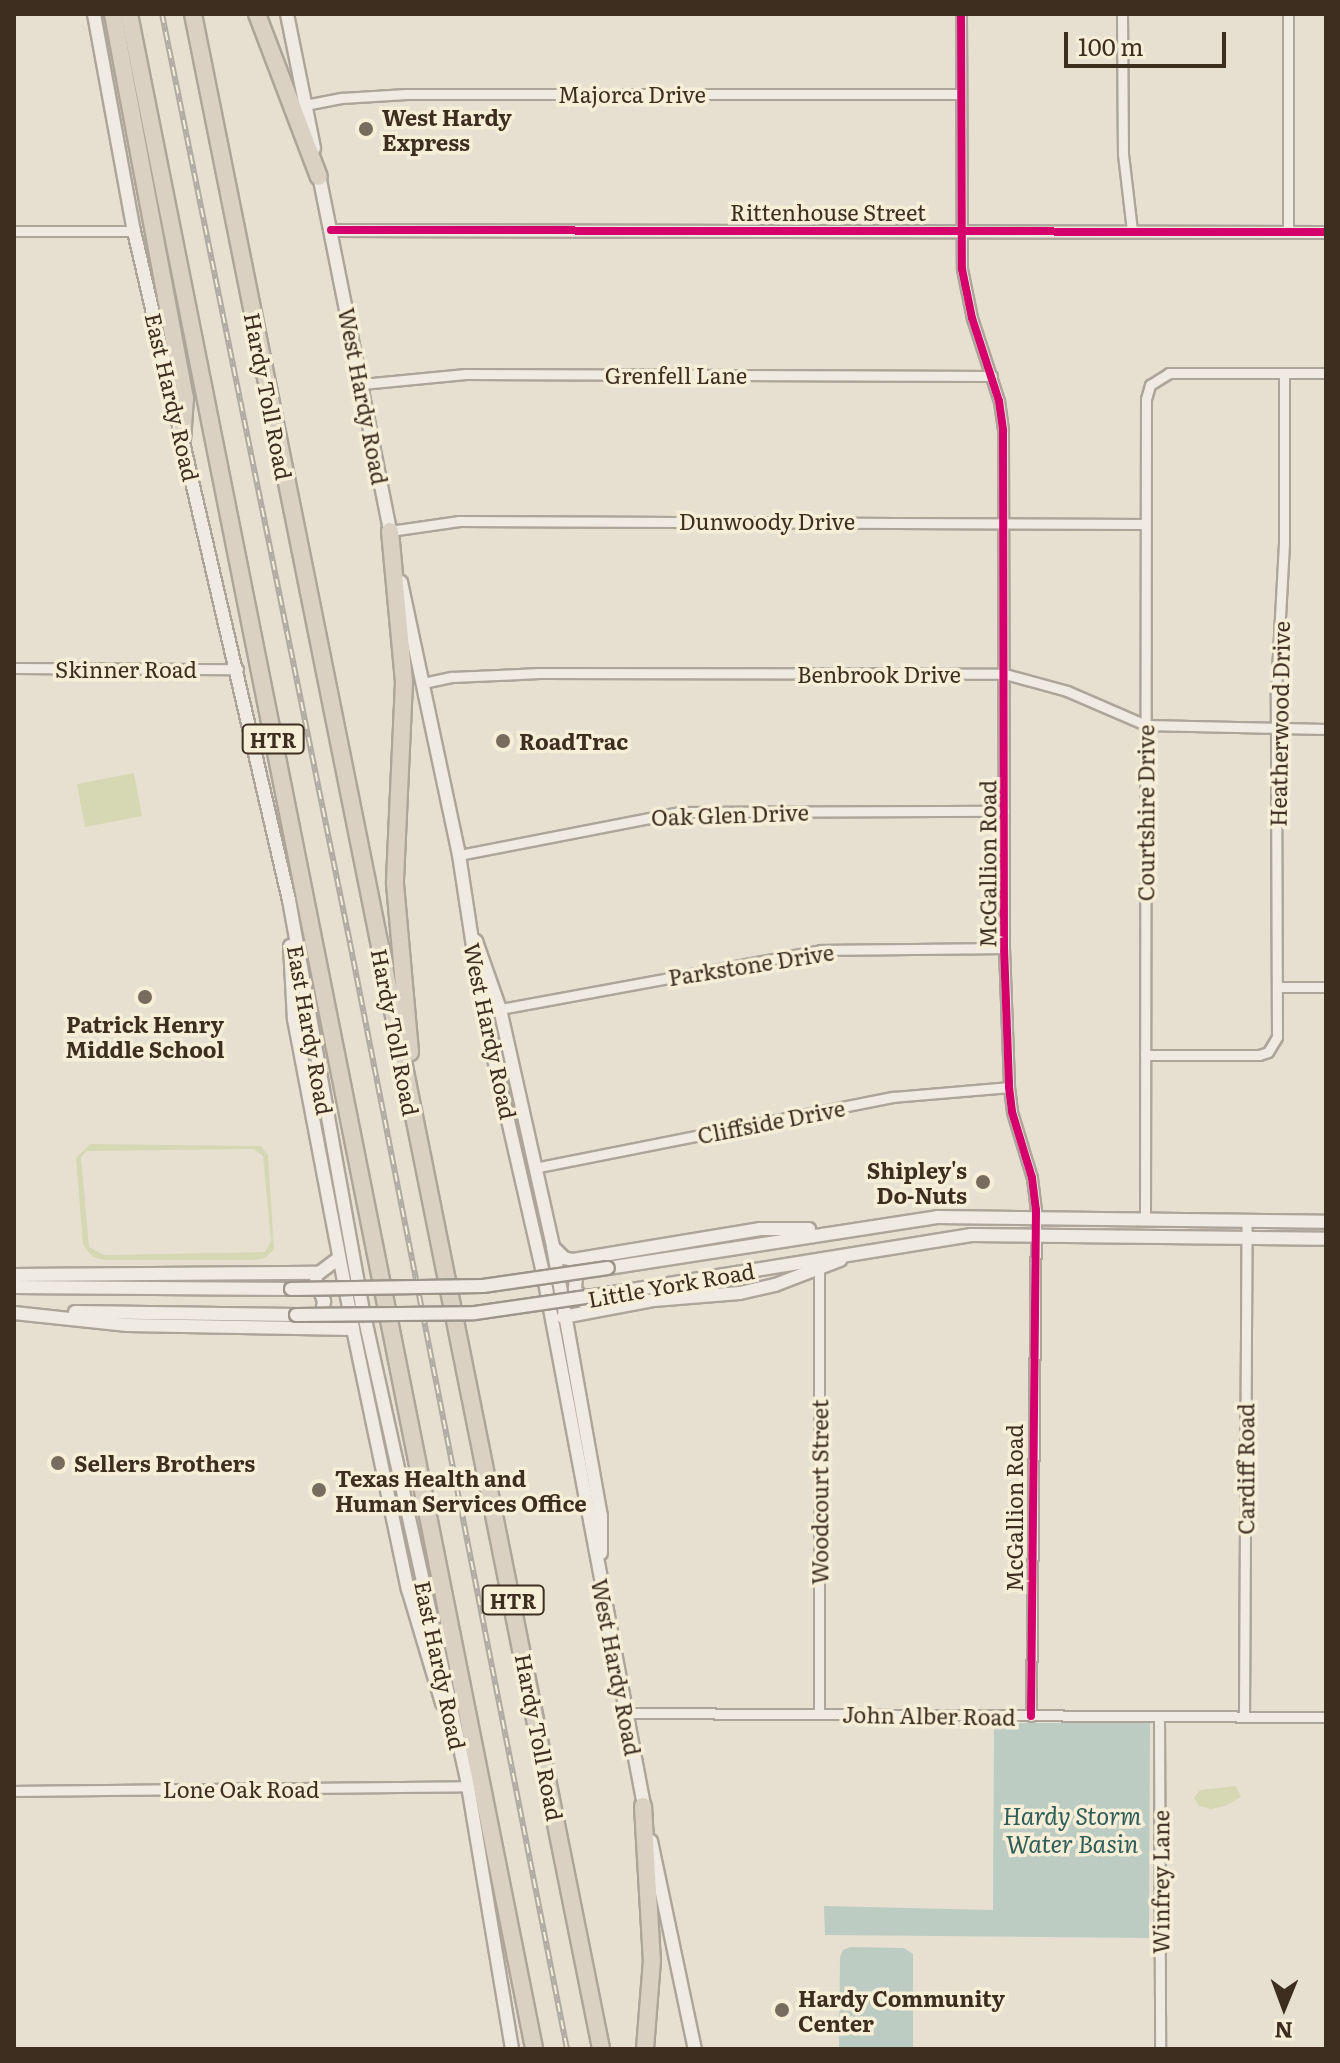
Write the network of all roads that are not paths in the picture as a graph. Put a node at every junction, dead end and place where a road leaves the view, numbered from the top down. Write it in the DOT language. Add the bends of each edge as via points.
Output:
graph roads {
  1 [pos="94,14"];
  2 [pos="113,14"];
  3 [pos="129,14"];
  4 [pos="193,14"];
  5 [pos="257,14"];
  6 [pos="287,14"];
  7 [pos="961,14"];
  8 [pos="1122,14"];
  9 [pos="1288,14"];
  10 [pos="960,94"];
  11 [pos="305,105"];
  12 [pos="319,177"];
  13 [pos="331,230"];
  14 [pos="959,230"];
  15 [pos="14,231"];
  16 [pos="134,231"];
  17 [pos="1132,231"];
  18 [pos="1288,232"];
  19 [pos="1326,232"];
  20 [pos="1326,373"];
  21 [pos="1284,374"];
  22 [pos="992,376"];
  23 [pos="362,384"];
  24 [pos="182,437"];
  25 [pos="1004,522"];
  26 [pos="1145,524"];
  27 [pos="390,531"];
  28 [pos="14,668"];
  29 [pos="238,669"];
  30 [pos="1005,674"];
  31 [pos="423,683"];
  32 [pos="1146,725"];
  33 [pos="1277,729"];
  34 [pos="1326,729"];
  35 [pos="1004,811"];
  36 [pos="459,855"];
  37 [pos="289,900"];
  38 [pos="469,919"];
  39 [pos="1004,948"];
  40 [pos="1277,987"];
  41 [pos="1326,987"];
  42 [pos="500,1009"];
  43 [pos="1145,1055"];
  44 [pos="1009,1087"];
  45 [pos="420,1153"];
  46 [pos="534,1168"];
  47 [pos="1036,1217"];
  48 [pos="1145,1219"];
  49 [pos="1247,1222"];
  50 [pos="1326,1222"];
  51 [pos="844,1230"];
  52 [pos="1035,1236"];
  53 [pos="1247,1239"];
  54 [pos="1326,1239"];
  55 [pos="553,1247"];
  56 [pos="854,1254"];
  57 [pos="339,1258"];
  58 [pos="586,1258"];
  59 [pos="819,1270"];
  60 [pos="303,1273"];
  61 [pos="14,1275"];
  62 [pos="544,1279"];
  63 [pos="14,1287"];
  64 [pos="359,1287"];
  65 [pos="549,1304"];
  66 [pos="606,1309"];
  67 [pos="14,1312"];
  68 [pos="364,1315"];
  69 [pos="563,1317"];
  70 [pos="353,1329"];
  71 [pos="311,1330"];
  72 [pos="602,1586"];
  73 [pos="627,1713"];
  74 [pos="819,1713"];
  75 [pos="1031,1716"];
  76 [pos="1159,1716"];
  77 [pos="1244,1716"];
  78 [pos="1326,1717"];
  79 [pos="468,1786"];
  80 [pos="14,1791"];
  81 [pos="643,1806"];
  82 [pos="512,2049"];
  83 [pos="534,2049"];
  84 [pos="601,2049"];
  85 [pos="645,2049"];
  86 [pos="695,2049"];
  87 [pos="1160,2049"];
  1 -- 16 [label="main road, East Hardy Road"];
  2 -- 24 [label="highway" via="185,398"];
  3 -- 83 [label="highway, HTR"];
  4 -- 45 [label="highway, Hardy Toll Road / HTR"];
  5 -- 12 [label="highway"];
  6 -- 11 [label="main road, West Hardy Road"];
  7 -- 10 [label="street, McGallion Road"];
  8 -- 17 [label="street" via="1123,154"];
  9 -- 18 [label="street"];
  10 -- 11 [label="street, Majorca Drive" via="406,94"];
  10 -- 14 [label="street, McGallion Road"];
  11 -- 12 [label="main road, West Hardy Road"];
  12 -- 13 [label="main road, West Hardy Road"];
  13 -- 14 [label="street, Rittenhouse Street"];
  13 -- 23 [label="main road, West Hardy Road"];
  14 -- 17 [label="street, Rittenhouse Street"];
  14 -- 22 [label="street, McGallion Road" via="965,292"];
  15 -- 16 [label="street"];
  16 -- 24 [label="main road, East Hardy Road"];
  17 -- 18 [label="street, Rittenhouse Street"];
  18 -- 19 [label="street, Rittenhouse Street"];
  20 -- 21 [label="street"];
  21 -- 26 [label="street, Courtshire Drive" via="1169,373 1150,385"];
  21 -- 33 [label="street, Heatherwood Drive"];
  22 -- 23 [label="street, Grenfell Lane" via="444,374"];
  22 -- 25 [label="street, McGallion Road" via="1003,431"];
  23 -- 27 [label="main road, West Hardy Road"];
  24 -- 29 [label="main road, East Hardy Road"];
  25 -- 26 [label="street, Dunwoody Drive"];
  25 -- 27 [label="street, Dunwoody Drive" via="459,521"];
  25 -- 30 [label="street, McGallion Road"];
  26 -- 32 [label="street, Courtshire Drive"];
  27 -- 31 [label="main road, West Hardy Road"];
  27 -- 45 [label="highway" via="404,682 395,884"];
  28 -- 29 [label="street, Skinner Road"];
  29 -- 37 [label="main road, East Hardy Road"];
  30 -- 31 [label="street, Benbrook Drive" via="539,673"];
  30 -- 32 [label="street, Benbrook Drive" via="1067,691"];
  30 -- 35 [label="street, McGallion Road"];
  31 -- 36 [label="main road, West Hardy Road"];
  32 -- 33 [label="street, Benbrook Drive"];
  32 -- 43 [label="street, Courtshire Drive"];
  33 -- 34 [label="street, Benbrook Drive"];
  33 -- 40 [label="street, Heatherwood Drive"];
  35 -- 36 [label="street, Oak Glen Drive" via="681,812"];
  35 -- 39 [label="street, McGallion Road"];
  36 -- 38 [label="main road, West Hardy Road"];
  37 -- 57 [label="main road" via="294,1019"];
  37 -- 64 [label="main road, East Hardy Road"];
  38 -- 42 [label="main road"];
  38 -- 62 [label="main road, West Hardy Road" via="483,1011"];
  39 -- 42 [label="street, Parkstone Drive" via="821,950"];
  39 -- 44 [label="street, McGallion Road"];
  40 -- 41 [label="street"];
  40 -- 43 [label="street, Heatherwood Drive" via="1273,1046 1268,1052"];
  42 -- 46 [label="main road"];
  43 -- 48 [label="street, Courtshire Drive"];
  44 -- 46 [label="street, Cliffside Drive" via="893,1097"];
  44 -- 47 [label="street, McGallion Road" via="1032,1178"];
  45 -- 84 [label="highway, Hardy Toll Road / HTR"];
  46 -- 55 [label="main road"];
  47 -- 48 [label="main road, Little York Road"];
  47 -- 51 [label="main road, Little York Road" via="937,1217"];
  47 -- 52 [label="street, McGallion Road"];
  48 -- 49 [label="main road, Little York Road"];
  49 -- 50 [label="main road, Little York Road"];
  49 -- 53 [label="street, Cardiff Road"];
  51 -- 58 [label="main road" via="760,1229"];
  51 -- 62 [label="main road, Little York Road, bridge"];
  52 -- 53 [label="main road, Little York Road"];
  52 -- 56 [label="main road, Little York Road" via="971,1235"];
  52 -- 75 [label="street, McGallion Road"];
  53 -- 54 [label="main road, Little York Road"];
  53 -- 77 [label="street, Cardiff Road"];
  55 -- 58 [label="main road" via="564,1258"];
  55 -- 69 [label="main road"];
  56 -- 59 [label="main road"];
  56 -- 65 [label="main road, Little York Road, bridge"];
  57 -- 60 [label="main road" via="319,1273"];
  57 -- 70 [label="main road"];
  58 -- 66 [label="main road" via="575,1267 575,1289 585,1303"];
  59 -- 66 [label="main road" via="740,1293"];
  59 -- 74 [label="street, Woodcourt Street"];
  60 -- 61 [label="main road"];
  60 -- 71 [label="main road" via="319,1283 324,1301 322,1323"];
  62 -- 64 [label="main road, Little York Road, bridge" via="483,1286"];
  62 -- 65 [label="main road, West Hardy Road"];
  63 -- 64 [label="main road, Little York Road, bridge"];
  64 -- 68 [label="main road, East Hardy Road"];
  65 -- 68 [label="main road, Little York Road, bridge" via="475,1313"];
  65 -- 72 [label="main road, West Hardy Road"];
  66 -- 69 [label="main road"];
  67 -- 68 [label="main road, Little York Road, bridge"];
  67 -- 71 [label="main road" via="127,1325"];
  68 -- 79 [label="main road, East Hardy Road"];
  69 -- 72 [label="main road" via="601,1516"];
  70 -- 71 [label="main road"];
  70 -- 79 [label="main road" via="411,1601"];
  72 -- 73 [label="main road, West Hardy Road"];
  73 -- 74 [label="street, John Alber Road"];
  73 -- 81 [label="main road, West Hardy Road"];
  74 -- 75 [label="street, John Alber Road"];
  75 -- 76 [label="street, John Alber Road"];
  76 -- 77 [label="street, John Alber Road"];
  76 -- 87 [label="street, Winfrey Lane"];
  77 -- 78 [label="street, John Alber Road"];
  79 -- 80 [label="street, Lone Oak Road"];
  79 -- 82 [label="main road, East Hardy Road"];
  81 -- 85 [label="highway" via="652,1960"];
  81 -- 86 [label="main road, West Hardy Road"];
}
